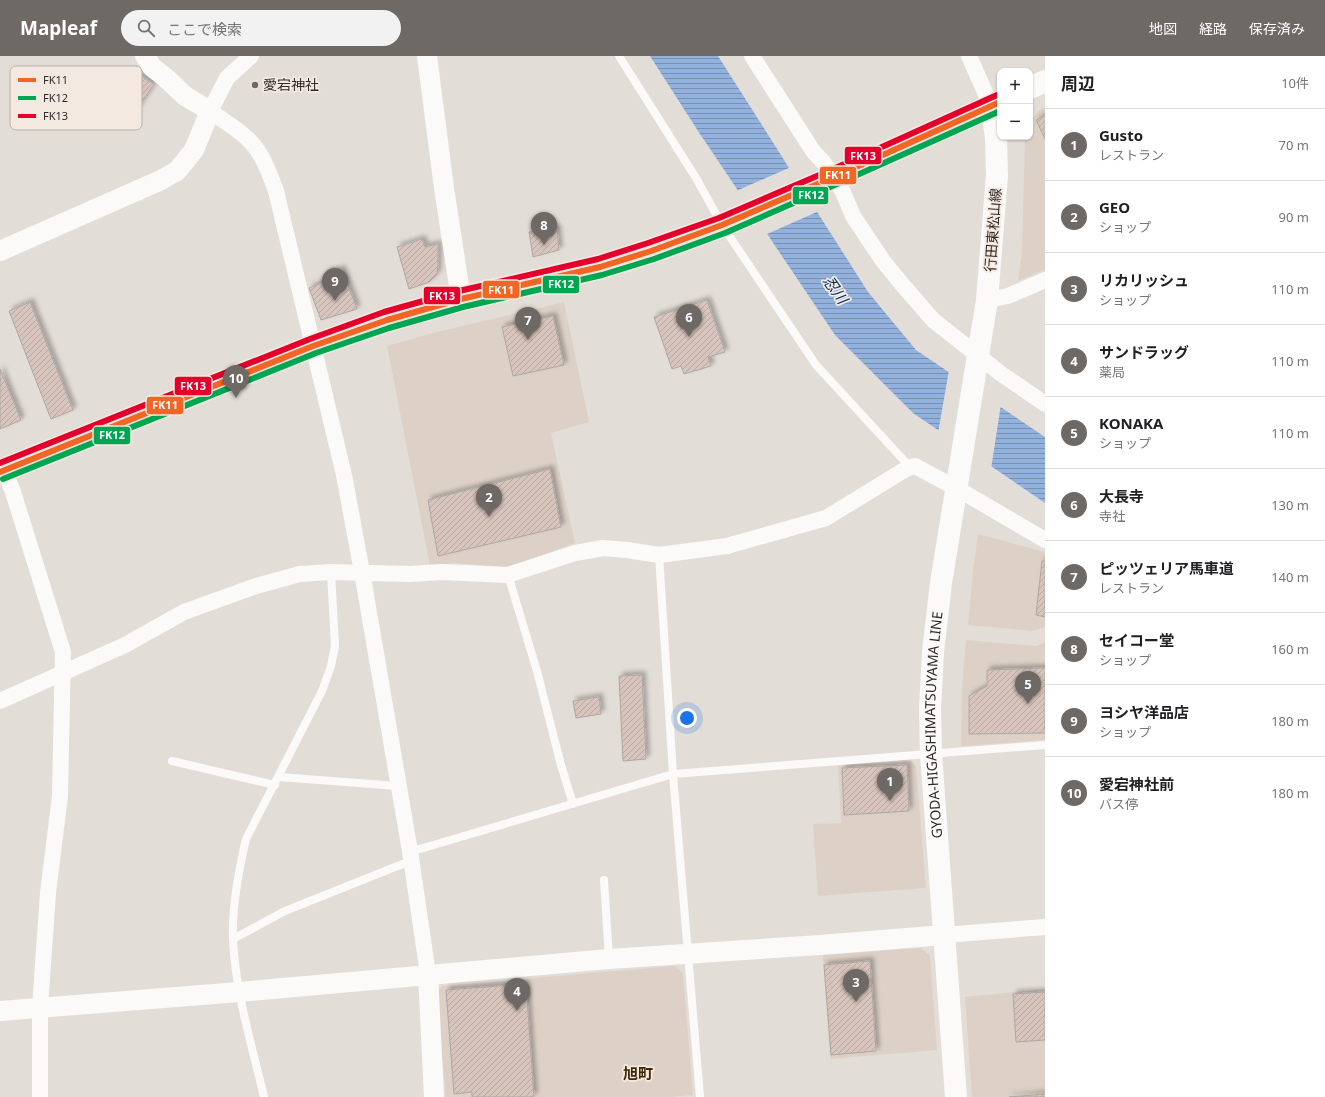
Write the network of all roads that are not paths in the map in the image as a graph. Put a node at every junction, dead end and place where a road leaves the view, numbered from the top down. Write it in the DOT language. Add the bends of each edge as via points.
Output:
graph roads {
  1 [pos="145,56"];
  2 [pos="251,56"];
  3 [pos="427,56"];
  4 [pos="619,56"];
  5 [pos="752,56"];
  6 [pos="969,56"];
  7 [pos="1045,81"];
  8 [pos="1033,87"];
  9 [pos="995,104"];
  10 [pos="210,111"];
  11 [pos="828,180"];
  12 [pos="726,223"];
  13 [pos="0,251"];
  14 [pos="1045,280"];
  15 [pos="462,299"];
  16 [pos="987,300"];
  17 [pos="313,346"];
  18 [pos="977,359"];
  19 [pos="1045,404"];
  20 [pos="910,467"];
  21 [pos="2,471"];
  22 [pos="957,482"];
  23 [pos="1045,540"];
  24 [pos="659,555"];
  25 [pos="331,572"];
  26 [pos="362,572"];
  27 [pos="508,574"];
  28 [pos="62,673"];
  29 [pos="0,701"];
  30 [pos="1045,746"];
  31 [pos="931,754"];
  32 [pos="172,761"];
  33 [pos="673,774"];
  34 [pos="279,776"];
  35 [pos="275,785"];
  36 [pos="398,786"];
  37 [pos="573,804"];
  38 [pos="411,856"];
  39 [pos="604,880"];
  40 [pos="1045,927"];
  41 [pos="944,935"];
  42 [pos="233,939"];
  43 [pos="688,953"];
  44 [pos="609,959"];
  45 [pos="428,974"];
  46 [pos="239,992"];
  47 [pos="40,1007"];
  48 [pos="0,1011"];
  49 [pos="40,1097"];
  50 [pos="264,1097"];
  51 [pos="434,1097"];
  52 [pos="700,1097"];
  53 [pos="956,1097"];
  1 -- 10 [label="street" via="152,67 185,96"];
  2 -- 10 [label="street" via="227,78"];
  3 -- 15 [label="street"];
  4 -- 12 [label="lane"];
  5 -- 11 [label="street" via="813,151 823,162"];
  6 -- 9 [label="street"];
  7 -- 8 [label="main road"];
  9 -- 11 [label="main road"];
  9 -- 16 [label="main road, 行田東松山線" via="997,175"];
  10 -- 13 [label="street" via="194,150 177,170 159,181"];
  10 -- 17 [label="street" via="241,133 257,149 269,170"];
  11 -- 12 [label="main road"];
  11 -- 18 [label="street" via="843,192 853,216 901,283 933,320"];
  12 -- 15 [label="main road" via="600,267"];
  12 -- 20 [label="lane" via="816,365"];
  14 -- 16 [label="street" via="1008,296"];
  15 -- 17 [label="main road" via="387,320"];
  16 -- 18 [label="main road, 行田東松山線"];
  17 -- 21 [label="main road"];
  17 -- 26 [label="street" via="344,475"];
  18 -- 19 [label="street"];
  18 -- 22 [label="main road, GYODA-HIGASHIMATSUYAMA LINE"];
  20 -- 22 [label="street" via="915,466"];
  20 -- 24 [label="street" via="826,518 727,546"];
  21 -- 28 [label="street" via="13,492 60,640 63,652"];
  22 -- 23 [label="street"];
  22 -- 31 [label="main road, GYODA-HIGASHIMATSUYAMA LINE" via="933,652"];
  24 -- 27 [label="street" via="603,548 575,553"];
  24 -- 33 [label="lane"];
  25 -- 26 [label="street"];
  25 -- 28 [label="street" via="300,574 256,586 184,612 125,644"];
  25 -- 34 [label="lane" via="334,656 322,691"];
  26 -- 27 [label="street"];
  26 -- 36 [label="street"];
  27 -- 37 [label="lane"];
  28 -- 29 [label="street"];
  28 -- 47 [label="street" via="60,796 48,893"];
  30 -- 31 [label="lane"];
  31 -- 33 [label="lane"];
  31 -- 41 [label="main road, GYODA-HIGASHIMATSUYAMA LINE"];
  32 -- 35 [label="lane"];
  33 -- 37 [label="lane"];
  33 -- 43 [label="lane"];
  34 -- 35 [label="lane"];
  34 -- 36 [label="lane"];
  35 -- 42 [label="lane" via="246,839 240,865"];
  36 -- 38 [label="street"];
  37 -- 38 [label="lane" via="420,848"];
  38 -- 42 [label="lane" via="395,867 285,911"];
  38 -- 45 [label="street"];
  39 -- 44 [label="lane"];
  40 -- 41 [label="street"];
  41 -- 43 [label="street"];
  41 -- 53 [label="main road, GYODA-HIGASHIMATSUYAMA LINE"];
  42 -- 46 [label="lane"];
  43 -- 44 [label="street"];
  43 -- 52 [label="lane"];
  44 -- 45 [label="street"];
  45 -- 46 [label="street"];
  45 -- 51 [label="street"];
  46 -- 47 [label="street"];
  46 -- 50 [label="lane"];
  47 -- 48 [label="street"];
  47 -- 49 [label="street"];
}
